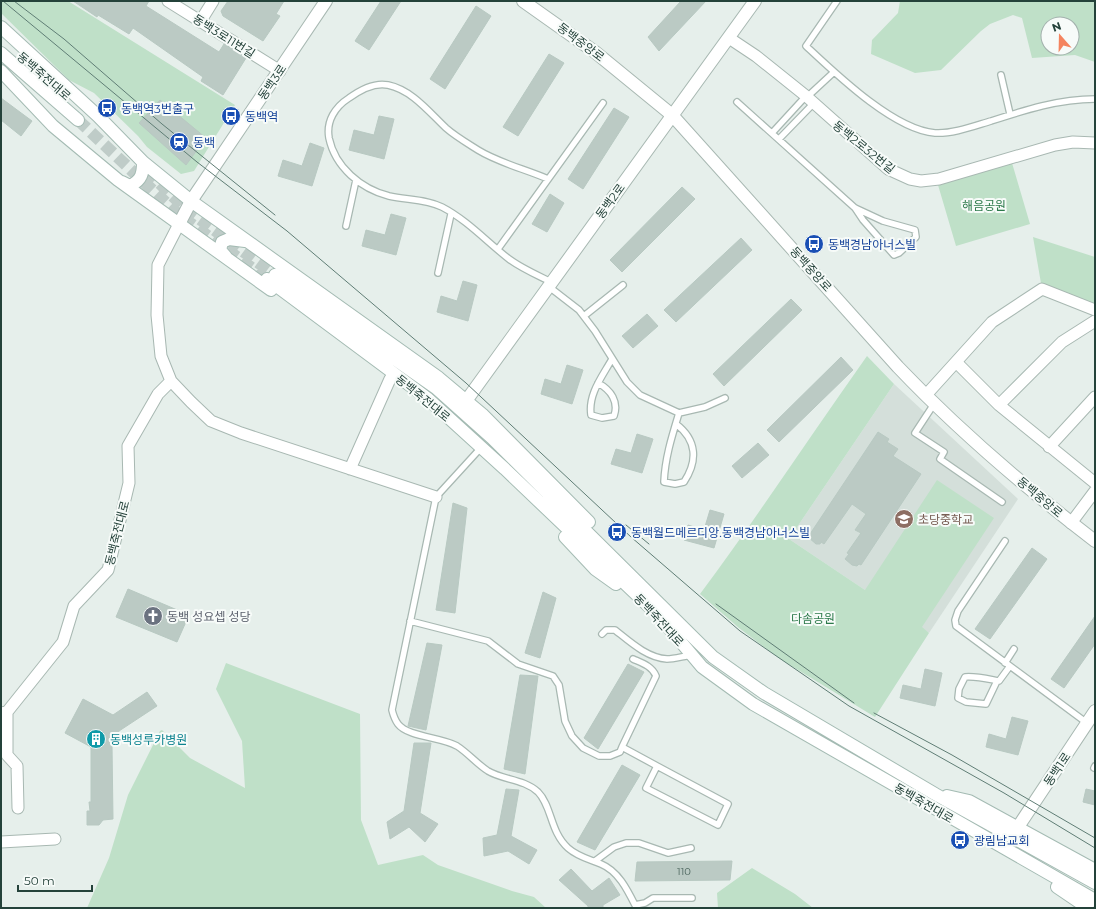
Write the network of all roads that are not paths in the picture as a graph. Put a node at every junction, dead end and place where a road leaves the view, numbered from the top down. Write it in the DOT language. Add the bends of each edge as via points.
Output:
graph roads {
  1 [pos="168,1"];
  2 [pos="213,1"];
  3 [pos="326,1"];
  4 [pos="523,1"];
  5 [pos="755,1"];
  6 [pos="837,1"];
  7 [pos="200,22"];
  8 [pos="1,27"];
  9 [pos="1,38"];
  10 [pos="729,38"];
  11 [pos="1,53"];
  12 [pos="280,71"];
  13 [pos="1,72"];
  14 [pos="834,72"];
  15 [pos="1001,75"];
  16 [pos="808,99"];
  17 [pos="1095,99"];
  18 [pos="737,102"];
  19 [pos="603,103"];
  20 [pos="1010,114"];
  21 [pos="672,115"];
  22 [pos="772,133"];
  23 [pos="779,139"];
  24 [pos="1095,143"];
  25 [pos="143,162"];
  26 [pos="548,179"];
  27 [pos="118,180"];
  28 [pos="356,180"];
  29 [pos="191,201"];
  30 [pos="855,208"];
  31 [pos="451,214"];
  32 [pos="179,224"];
  33 [pos="346,226"];
  34 [pos="248,242"];
  35 [pos="498,249"];
  36 [pos="227,258"];
  37 [pos="438,273"];
  38 [pos="550,284"];
  39 [pos="623,285"];
  40 [pos="1095,310"];
  41 [pos="584,316"];
  42 [pos="1095,321"];
  43 [pos="612,360"];
  44 [pos="956,362"];
  45 [pos="390,379"];
  46 [pos="171,381"];
  47 [pos="598,383"];
  48 [pos="1095,397"];
  49 [pos="725,398"];
  50 [pos="930,399"];
  51 [pos="466,401"];
  52 [pos="999,405"];
  53 [pos="679,413"];
  54 [pos="676,424"];
  55 [pos="1049,447"];
  56 [pos="478,451"];
  57 [pos="350,469"];
  58 [pos="1095,483"];
  59 [pos="1095,490"];
  60 [pos="436,497"];
  61 [pos="1002,502"];
  62 [pos="1071,523"];
  63 [pos="1006,541"];
  64 [pos="1095,541"];
  65 [pos="661,604"];
  66 [pos="659,616"];
  67 [pos="410,621"];
  68 [pos="602,634"];
  69 [pos="1014,649"];
  70 [pos="692,655"];
  71 [pos="633,659"];
  72 [pos="1007,665"];
  73 [pos="996,681"];
  74 [pos="4,713"];
  75 [pos="1092,719"];
  76 [pos="622,747"];
  77 [pos="657,766"];
  78 [pos="935,794"];
  79 [pos="18,808"];
  80 [pos="1018,827"];
  81 [pos="55,839"];
  82 [pos="1,842"];
  83 [pos="691,848"];
  84 [pos="1004,849"];
  85 [pos="595,862"];
  86 [pos="1095,870"];
  87 [pos="1095,883"];
  88 [pos="692,898"];
  89 [pos="1095,900"];
  90 [pos="636,906"];
  91 [pos="1088,908"];
  1 -- 7 [label="street, 동백3로11번길"];
  2 -- 7 [label="street"];
  3 -- 12 [label="main road, 동백3로"];
  4 -- 21 [label="main road, 동백중앙로" via="595,52"];
  5 -- 10 [label="main road, 동백2로"];
  6 -- 14 [label="lane" via="806,46"];
  7 -- 12 [label="street, 동백3로11번길"];
  8 -- 25 [label="main road" via="98,116"];
  9 -- 11 [label="main road, 동백죽전대로" via="83,117"];
  10 -- 16 [label="street, 동백2로32번길" via="756,56"];
  10 -- 21 [label="main road, 동백2로"];
  12 -- 29 [label="main road, 동백3로"];
  13 -- 27 [label="main road" via="53,126"];
  14 -- 16 [label="lane"];
  14 -- 20 [label="lane" via="892,118 916,130 936,133 970,128"];
  15 -- 20 [label="lane"];
  16 -- 22 [label="lane"];
  16 -- 23 [label="lane"];
  16 -- 24 [label="street, 동백2로32번길" via="888,169 898,175 921,181 940,179 1064,143"];
  17 -- 20 [label="lane" via="1060,102"];
  18 -- 22 [label="lane"];
  19 -- 26 [label="lane"];
  21 -- 38 [label="main road, 동백2로"];
  21 -- 50 [label="main road, 동백중앙로" via="898,367"];
  22 -- 23 [label="lane"];
  23 -- 30 [label="lane"];
  25 -- 27 [label="main road" via="143,174 137,183 130,186"];
  25 -- 29 [label="main road"];
  26 -- 28 [label="lane" via="479,151 446,127 411,96 381,84 365,88 346,100 335,110 328,128 331,144 343,166"];
  26 -- 35 [label="lane"];
  27 -- 32 [label="main road"];
  28 -- 31 [label="lane" via="389,196 429,202"];
  28 -- 33 [label="lane"];
  29 -- 32 [label="main road, 동백3로"];
  29 -- 34 [label="main road"];
  30 -- 30 [label="lane" via="883,221 915,230 916,237 894,256 862,220"];
  31 -- 35 [label="lane"];
  31 -- 37 [label="lane"];
  32 -- 36 [label="main road"];
  32 -- 46 [label="street" via="158,265 157,315 161,356"];
  34 -- 36 [label="main road" via="229,239 222,242 220,250"];
  34 -- 51 [label="main road" via="439,378"];
  35 -- 38 [label="lane"];
  36 -- 45 [label="main road"];
  38 -- 41 [label="lane"];
  38 -- 51 [label="main road, 동백2로"];
  39 -- 41 [label="lane"];
  40 -- 44 [label="street" via="1042,289 992,322"];
  41 -- 43 [label="lane"];
  42 -- 52 [label="street" via="1062,342"];
  43 -- 47 [label="lane"];
  43 -- 53 [label="lane" via="627,382 640,395"];
  44 -- 50 [label="street"];
  44 -- 52 [label="street"];
  45 -- 56 [label="main road" via="449,424"];
  45 -- 57 [label="street"];
  46 -- 57 [label="street" via="211,421"];
  46 -- 74 [label="street, 동백죽전대로" via="154,399 128,446 129,483 108,570 74,606 63,642"];
  47 -- 47 [label="lane" via="589,405 591,414 602,418 614,416 617,408 613,396"];
  48 -- 55 [label="street"];
  49 -- 53 [label="lane" via="706,407"];
  50 -- 61 [label="lane" via="915,433 944,452 940,459"];
  50 -- 62 [label="main road, 동백중앙로" via="995,459"];
  51 -- 65 [label="main road" via="628,562"];
  52 -- 55 [label="street"];
  53 -- 54 [label="lane"];
  54 -- 54 [label="lane" via="664,467 664,482 675,484 684,482 690,474 694,455 692,443"];
  55 -- 58 [label="street"];
  56 -- 60 [label="lane"];
  56 -- 66 [label="main road" via="505,475 596,569"];
  57 -- 60 [label="street"];
  59 -- 62 [label="street"];
  60 -- 67 [label="lane"];
  62 -- 64 [label="main road, 동백중앙로"];
  63 -- 72 [label="lane" via="955,620 956,626"];
  65 -- 66 [label="main road, 동백죽전대로" via="492,438 436,388 271,277 427,398"];
  65 -- 78 [label="main road, 동백죽전대로" via="713,657 764,693"];
  66 -- 70 [label="main road, 동백죽전대로"];
  67 -- 76 [label="lane" via="488,641 518,664 553,676 559,685 565,721 572,736 583,748 599,756 610,756 620,752"];
  67 -- 85 [label="lane" via="392,710 398,724 417,734 442,739 457,746 487,770 523,783 538,793 548,810 554,830 567,848"];
  68 -- 70 [label="lane" via="606,630 615,630 633,644 666,659"];
  69 -- 72 [label="lane"];
  70 -- 84 [label="main road, 동백죽전대로" via="702,667 753,704"];
  71 -- 76 [label="lane" via="646,665 656,676"];
  72 -- 73 [label="lane" via="999,681"];
  72 -- 75 [label="lane"];
  73 -- 73 [label="lane" via="965,677 957,701 986,704"];
  74 -- 79 [label="street, 동백죽전대로" via="7,755 17,766"];
  75 -- 80 [label="main road, 동백1로"];
  76 -- 77 [label="lane"];
  77 -- 77 [label="lane" via="646,788 718,825 728,804"];
  78 -- 80 [label="main road" via="969,800"];
  78 -- 87 [label="main road, 동백죽전대로"];
  80 -- 86 [label="main road"];
  81 -- 82 [label="street"];
  83 -- 85 [label="lane" via="668,853 638,843 626,843 614,846"];
  84 -- 89 [label="main road, 동백죽전대로"];
  84 -- 91 [label="main road"];
  85 -- 90 [label="lane" via="617,874"];
  88 -- 90 [label="lane" via="653,898"];
}
